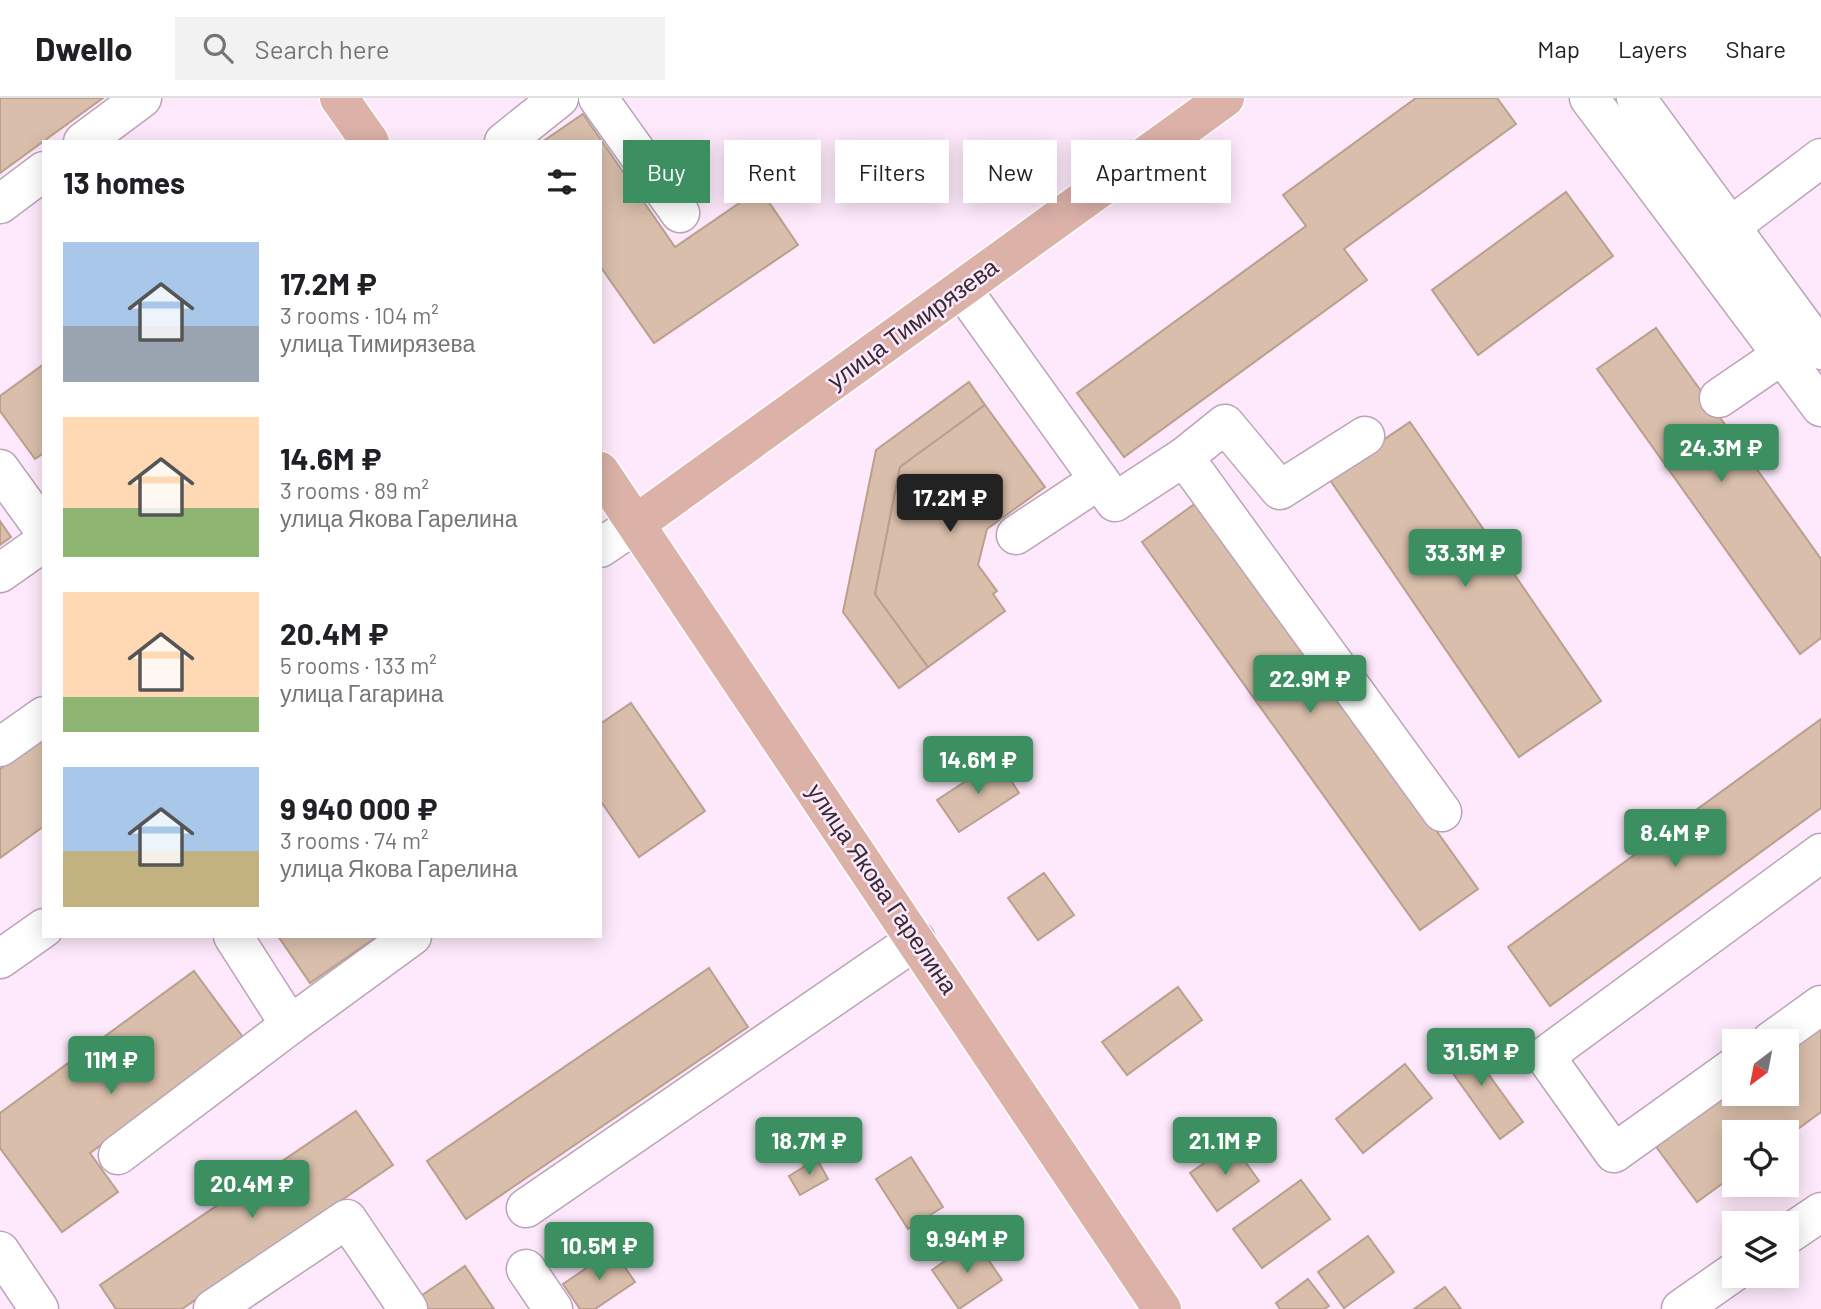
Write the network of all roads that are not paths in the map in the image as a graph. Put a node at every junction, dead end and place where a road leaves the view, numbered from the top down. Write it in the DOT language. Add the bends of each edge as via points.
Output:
graph roads {
  1 [pos="142,98"];
  2 [pos="339,98"];
  3 [pos="559,98"];
  4 [pos="598,98"];
  5 [pos="1225,98"];
  6 [pos="1589,98"];
  7 [pos="1636,98"];
  8 [pos="86,140"];
  9 [pos="369,140"];
  10 [pos="506,140"];
  11 [pos="1821,158"];
  12 [pos="42,172"];
  13 [pos="0,204"];
  14 [pos="680,213"];
  15 [pos="1730,227"];
  16 [pos="962,289"];
  17 [pos="1821,350"];
  18 [pos="1782,355"];
  19 [pos="1718,398"];
  20 [pos="1821,407"];
  21 [pos="1365,436"];
  22 [pos="1184,457"];
  23 [pos="0,469"];
  24 [pos="602,474"];
  25 [pos="1099,480"];
  26 [pos="637,523"];
  27 [pos="42,527"];
  28 [pos="1016,536"];
  29 [pos="42,543"];
  30 [pos="602,547"];
  31 [pos="0,573"];
  32 [pos="42,717"];
  33 [pos="0,747"];
  34 [pos="1442,812"];
  35 [pos="1821,853"];
  36 [pos="42,929"];
  37 [pos="234,938"];
  38 [pos="409,938"];
  39 [pos="915,940"];
  40 [pos="0,959"];
  41 [pos="1821,1005"];
  42 [pos="290,1025"];
  43 [pos="1788,1029"];
  44 [pos="1722,1076"];
  45 [pos="118,1155"];
  46 [pos="526,1208"];
  47 [pos="1821,1212"];
  48 [pos="1799,1228"];
  49 [pos="0,1251"];
  50 [pos="526,1269"];
  51 [pos="1722,1280"];
  52 [pos="39,1309"];
  53 [pos="214,1309"];
  54 [pos="408,1309"];
  55 [pos="553,1309"];
  56 [pos="1162,1309"];
  57 [pos="1681,1309"];
  1 -- 8 [label="street"];
  2 -- 9 [label="main road"];
  3 -- 10 [label="street"];
  4 -- 14 [label="street"];
  5 -- 16 [label="main road, улица Тимирязева"];
  6 -- 18 [label="street"];
  7 -- 15 [label="street"];
  11 -- 15 [label="street"];
  12 -- 13 [label="street"];
  15 -- 17 [label="street"];
  16 -- 25 [label="street"];
  16 -- 26 [label="main road, улица Тимирязева"];
  18 -- 19 [label="street"];
  18 -- 20 [label="street"];
  21 -- 22 [label="street" via="1280,490 1225,424"];
  22 -- 25 [label="street" via="1115,502"];
  22 -- 34 [label="street"];
  23 -- 27 [label="street"];
  24 -- 26 [label="main road, улица Якова Гарелина"];
  25 -- 28 [label="street"];
  26 -- 30 [label="street, улица Тимирязева"];
  26 -- 39 [label="main road, улица Якова Гарелина"];
  29 -- 31 [label="street"];
  32 -- 33 [label="street"];
  35 -- 44 [label="street" via="1545,1056 1614,1153"];
  36 -- 40 [label="street"];
  37 -- 42 [label="street"];
  38 -- 42 [label="street"];
  39 -- 46 [label="street"];
  39 -- 56 [label="main road, улица Якова Гарелина"];
  41 -- 43 [label="street"];
  42 -- 45 [label="street"];
  47 -- 48 [label="street"];
  49 -- 52 [label="street"];
  50 -- 55 [label="street"];
  51 -- 57 [label="street"];
  53 -- 54 [label="street" via="346,1219"];
}
